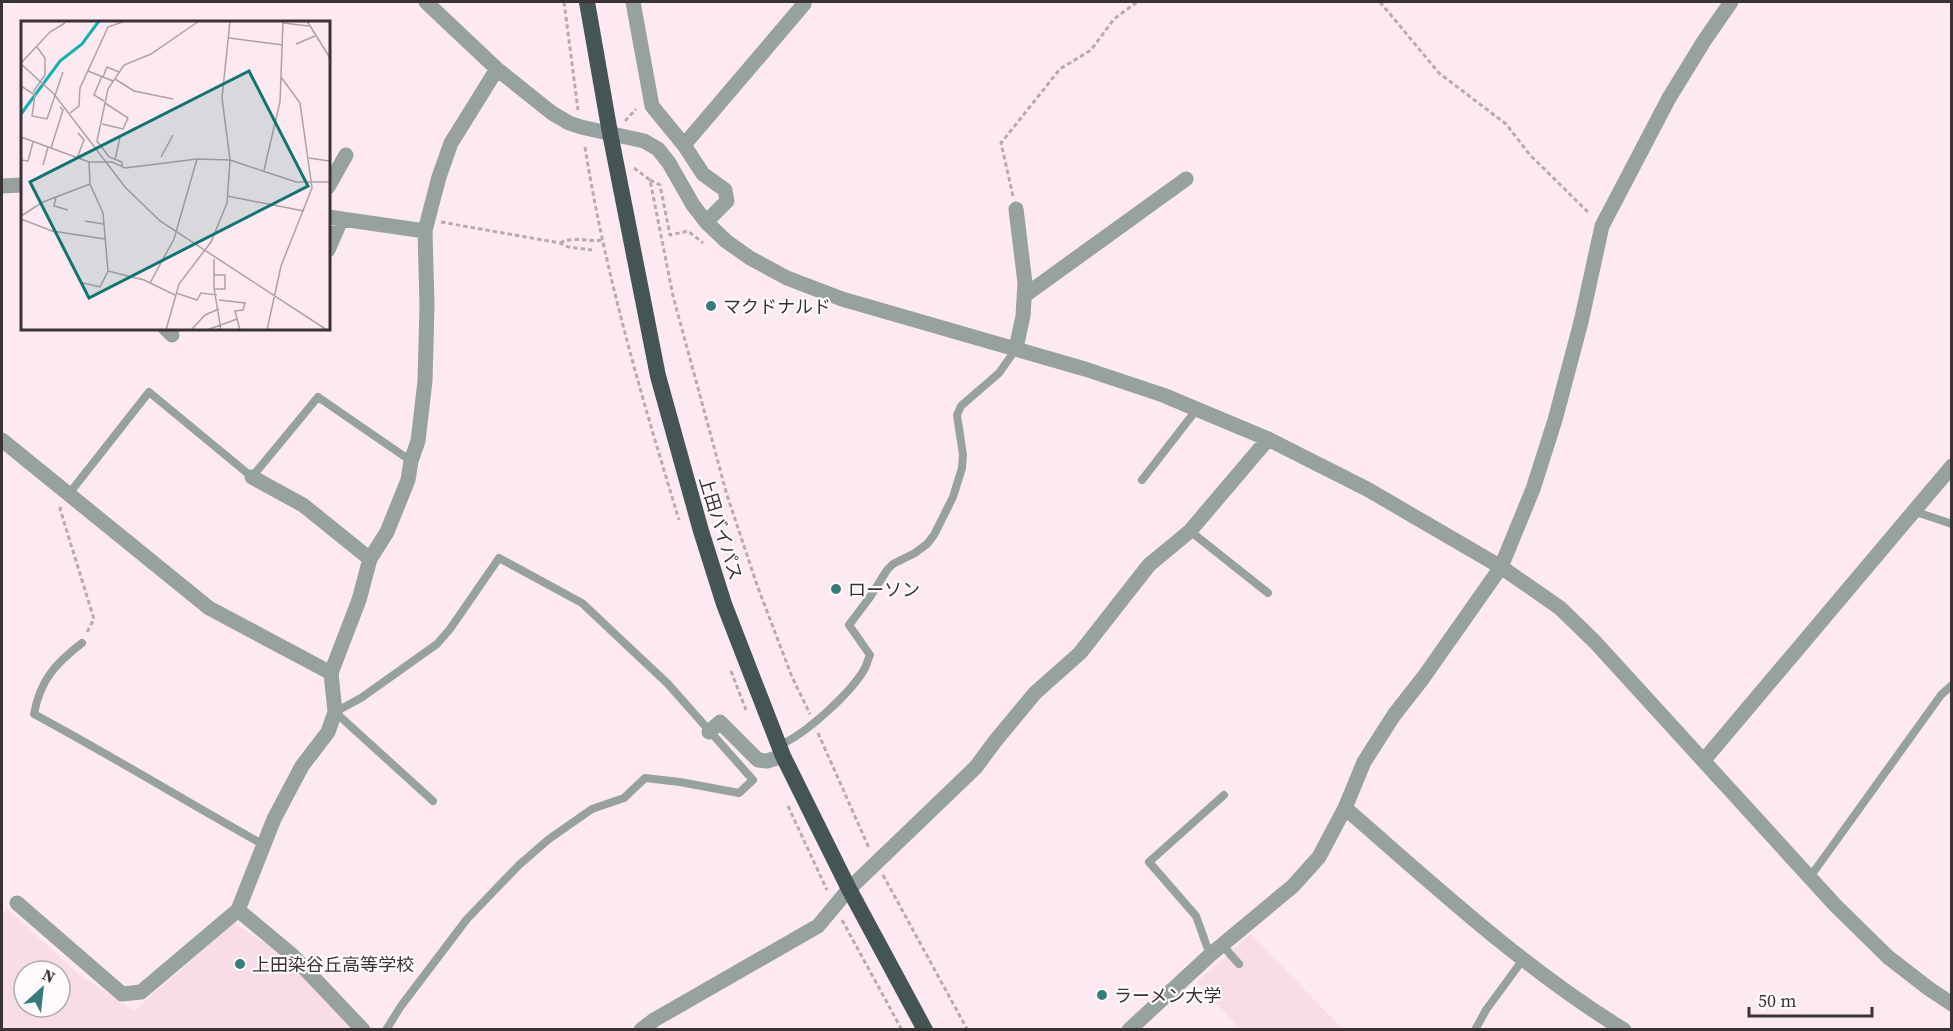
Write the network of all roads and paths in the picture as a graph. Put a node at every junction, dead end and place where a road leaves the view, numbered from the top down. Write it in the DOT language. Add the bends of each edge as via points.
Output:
graph roads {
  1 [pos="426,2"];
  2 [pos="564,2"];
  3 [pos="587,2"];
  4 [pos="633,2"];
  5 [pos="1137,2"];
  6 [pos="1380,2"];
  7 [pos="1731,2"];
  8 [pos="804,4"];
  9 [pos="497,69"];
  10 [pos="578,112"];
  11 [pos="610,133"];
  12 [pos="684,145"];
  13 [pos="346,155"];
  14 [pos="632,167"];
  15 [pos="1186,179"];
  16 [pos="650,180"];
  17 [pos="330,183"];
  18 [pos="21,185"];
  19 [pos="2,186"];
  20 [pos="1016,209"];
  21 [pos="335,219"];
  22 [pos="706,222"];
  23 [pos="426,225"];
  24 [pos="1602,226"];
  25 [pos="603,240"];
  26 [pos="330,241"];
  27 [pos="560,243"];
  28 [pos="709,247"];
  29 [pos="592,250"];
  30 [pos="1024,296"];
  31 [pos="1016,348"];
  32 [pos="1197,410"];
  33 [pos="1268,439"];
  34 [pos="2,440"];
  35 [pos="411,461"];
  36 [pos="1952,466"];
  37 [pos="252,477"];
  38 [pos="1142,480"];
  39 [pos="68,495"];
  40 [pos="1913,511"];
  41 [pos="1952,524"];
  42 [pos="1190,531"];
  43 [pos="370,559"];
  44 [pos="1501,567"];
  45 [pos="1268,593"];
  46 [pos="82,643"];
  47 [pos="331,673"];
  48 [pos="1952,685"];
  49 [pos="335,712"];
  50 [pos="814,723"];
  51 [pos="709,732"];
  52 [pos="781,750"];
  53 [pos="1704,760"];
  54 [pos="1224,795"];
  55 [pos="433,801"];
  56 [pos="1346,808"];
  57 [pos="264,846"];
  58 [pos="876,862"];
  59 [pos="1810,877"];
  60 [pos="849,889"];
  61 [pos="17,903"];
  62 [pos="238,910"];
  63 [pos="1216,950"];
  64 [pos="1524,958"];
  65 [pos="1239,964"];
  66 [pos="1952,1004"];
  67 [pos="363,1029"];
  68 [pos="386,1029"];
  69 [pos="641,1029"];
  70 [pos="925,1029"];
  71 [pos="970,1029"];
  72 [pos="1129,1029"];
  73 [pos="1475,1029"];
  74 [pos="1624,1029"];
  1 -- 9 [label="street"];
  2 -- 10 [label="path"];
  3 -- 11 [label="highway, 上田バイパス"];
  4 -- 12 [label="street" via="652,106"];
  5 -- 20 [label="path" via="1114,19 1091,50 1060,69 1001,144"];
  6 -- 24 [label="path" via="1439,73 1506,124 1530,155"];
  7 -- 24 [label="street" via="1669,98"];
  8 -- 12 [label="street"];
  9 -- 11 [label="street" via="568,123"];
  9 -- 23 [label="street" via="451,143"];
  11 -- 22 [label="street" via="644,141 658,149"];
  11 -- 52 [label="highway, 上田バイパス" via="658,376 679,454 724,604"];
  12 -- 22 [label="street" via="703,174 725,190 727,201"];
  13 -- 17 [label="street"];
  14 -- 16 [label="path"];
  15 -- 30 [label="street"];
  16 -- 28 [label="path" via="660,185 670,235 688,231"];
  16 -- 50 [label="path" via="673,296 727,495 792,677"];
  18 -- 19 [label="street"];
  20 -- 30 [label="street"];
  21 -- 23 [label="street"];
  21 -- 26 [label="street"];
  22 -- 31 [label="street" via="750,258 801,284 897,316"];
  23 -- 27 [label="path"];
  23 -- 35 [label="street" via="425,381 418,441"];
  24 -- 44 [label="street" via="1555,420 1533,489"];
  25 -- 27 [label="path" via="568,239"];
  27 -- 29 [label="path"];
  30 -- 31 [label="street"];
  31 -- 32 [label="street"];
  31 -- 50 [label="lane" via="999,373 961,406 957,415 962,468 953,497 927,544 887,570 849,625 870,655 850,688"];
  32 -- 33 [label="street"];
  32 -- 38 [label="lane"];
  33 -- 42 [label="street"];
  33 -- 44 [label="street" via="1367,489"];
  34 -- 39 [label="street"];
  35 -- 37 [label="lane" via="318,397"];
  35 -- 43 [label="street" via="408,480 387,532"];
  36 -- 40 [label="street"];
  37 -- 39 [label="lane" via="149,392"];
  37 -- 43 [label="street" via="303,505"];
  39 -- 46 [label="path" via="60,509 94,619"];
  39 -- 47 [label="street" via="209,608"];
  40 -- 41 [label="lane"];
  40 -- 53 [label="street"];
  42 -- 45 [label="lane"];
  42 -- 58 [label="street" via="1149,565 1080,653 1035,693 976,766"];
  43 -- 47 [label="street"];
  44 -- 53 [label="street" via="1560,609 1595,642"];
  44 -- 56 [label="street" via="1394,715 1364,762"];
  46 -- 57 [label="lane" via="50,672 34,714"];
  47 -- 49 [label="street"];
  48 -- 59 [label="lane"];
  49 -- 51 [label="lane" via="437,644 499,558 582,603 668,684"];
  49 -- 55 [label="lane"];
  49 -- 57 [label="street" via="328,732 302,766"];
  50 -- 52 [label="lane"];
  50 -- 58 [label="path"];
  51 -- 52 [label="street" via="720,722 758,760 767,761"];
  51 -- 68 [label="lane" via="753,780 740,793 645,778 624,798 592,809 549,839 466,919"];
  52 -- 60 [label="highway, 上田バイパス"];
  53 -- 59 [label="street"];
  54 -- 63 [label="lane" via="1149,862 1196,916"];
  56 -- 63 [label="street" via="1319,857 1300,879"];
  56 -- 64 [label="street" via="1459,908"];
  57 -- 62 [label="street"];
  58 -- 60 [label="street"];
  58 -- 71 [label="path"];
  59 -- 66 [label="street" via="1888,957"];
  60 -- 69 [label="street" via="818,926"];
  60 -- 70 [label="highway, 上田バイパス"];
  61 -- 62 [label="street" via="122,994 141,992"];
  62 -- 67 [label="street" via="292,955"];
  63 -- 65 [label="lane"];
  63 -- 72 [label="street"];
  64 -- 73 [label="lane"];
  64 -- 74 [label="street" via="1582,1004"];
}
